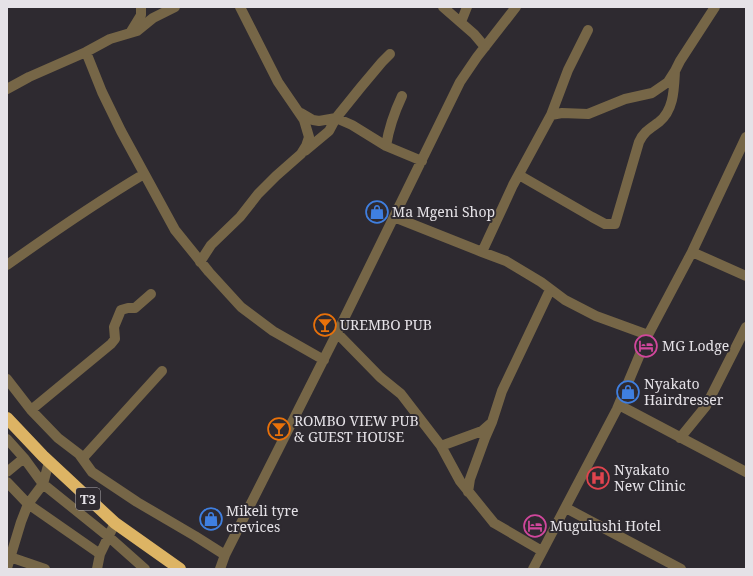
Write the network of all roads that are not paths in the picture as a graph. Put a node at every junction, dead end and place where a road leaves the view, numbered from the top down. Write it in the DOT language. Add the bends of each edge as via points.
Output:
graph roads {
  1 [pos="141,7"];
  2 [pos="175,7"];
  3 [pos="240,7"];
  4 [pos="443,7"];
  5 [pos="467,7"];
  6 [pos="516,7"];
  7 [pos="715,7"];
  8 [pos="461,22"];
  9 [pos="588,30"];
  10 [pos="130,33"];
  11 [pos="485,47"];
  12 [pos="86,52"];
  13 [pos="390,54"];
  14 [pos="675,71"];
  15 [pos="7,89"];
  16 [pos="402,96"];
  17 [pos="298,110"];
  18 [pos="551,115"];
  19 [pos="336,118"];
  20 [pos="746,136"];
  21 [pos="386,146"];
  22 [pos="301,154"];
  23 [pos="422,161"];
  24 [pos="144,174"];
  25 [pos="519,174"];
  26 [pos="394,217"];
  27 [pos="482,252"];
  28 [pos="692,252"];
  29 [pos="200,262"];
  30 [pos="7,265"];
  31 [pos="746,276"];
  32 [pos="550,290"];
  33 [pos="151,294"];
  34 [pos="746,327"];
  35 [pos="338,333"];
  36 [pos="648,336"];
  37 [pos="324,360"];
  38 [pos="162,371"];
  39 [pos="7,379"];
  40 [pos="619,405"];
  41 [pos="31,410"];
  42 [pos="7,418"];
  43 [pos="492,422"];
  44 [pos="680,438"];
  45 [pos="7,439"];
  46 [pos="440,446"];
  47 [pos="24,458"];
  48 [pos="82,458"];
  49 [pos="49,462"];
  50 [pos="7,472"];
  51 [pos="746,472"];
  52 [pos="7,482"];
  53 [pos="43,484"];
  54 [pos="468,492"];
  55 [pos="28,504"];
  56 [pos="566,508"];
  57 [pos="114,523"];
  58 [pos="109,537"];
  59 [pos="542,551"];
  60 [pos="100,554"];
  61 [pos="225,555"];
  62 [pos="9,557"];
  63 [pos="7,568"];
  64 [pos="45,569"];
  65 [pos="97,569"];
  66 [pos="145,569"];
  67 [pos="180,569"];
  68 [pos="220,569"];
  69 [pos="533,569"];
  70 [pos="681,569"];
  1 -- 10 [label="street" via="141,15"];
  2 -- 10 [label="street"];
  3 -- 17 [label="street" via="278,82"];
  4 -- 8 [label="street"];
  5 -- 8 [label="street"];
  6 -- 11 [label="street"];
  7 -- 14 [label="street"];
  8 -- 11 [label="street"];
  9 -- 18 [label="street" via="568,70"];
  10 -- 12 [label="street" via="110,39"];
  11 -- 23 [label="street" via="460,82"];
  12 -- 15 [label="street"];
  12 -- 24 [label="street" via="117,125"];
  13 -- 19 [label="street"];
  14 -- 18 [label="street" via="668,82 647,95 625,99 588,114"];
  14 -- 25 [label="street" via="673,95 667,112 659,122 645,132 639,142 615,224 605,224"];
  16 -- 21 [label="street" via="389,128"];
  17 -- 19 [label="street" via="313,120"];
  17 -- 22 [label="street" via="307,125 309,137"];
  18 -- 25 [label="street"];
  19 -- 21 [label="street" via="362,130"];
  19 -- 22 [label="street" via="329,131"];
  20 -- 28 [label="street"];
  21 -- 23 [label="street"];
  22 -- 29 [label="street" via="258,194 240,217 211,245"];
  23 -- 26 [label="street"];
  24 -- 29 [label="street" via="175,230"];
  24 -- 30 [label="street"];
  25 -- 27 [label="street"];
  26 -- 27 [label="street"];
  26 -- 35 [label="street"];
  27 -- 32 [label="street" via="506,261"];
  28 -- 31 [label="street"];
  28 -- 36 [label="street"];
  29 -- 37 [label="street" via="241,307 273,331"];
  32 -- 36 [label="street" via="596,316"];
  32 -- 43 [label="street" via="502,391"];
  33 -- 41 [label="street" via="135,308 121,310 114,328 115,339 111,344"];
  34 -- 44 [label="street" via="706,406"];
  35 -- 37 [label="street"];
  35 -- 46 [label="street" via="365,363 401,394"];
  36 -- 40 [label="street"];
  37 -- 61 [label="street"];
  38 -- 48 [label="street"];
  39 -- 41 [label="street"];
  40 -- 44 [label="street"];
  40 -- 56 [label="street"];
  41 -- 48 [label="street"];
  42 -- 49 [label="highway, T3"];
  43 -- 46 [label="street" via="482,431"];
  43 -- 54 [label="street" via="470,479"];
  44 -- 51 [label="street"];
  45 -- 47 [label="street"];
  46 -- 54 [label="street"];
  47 -- 50 [label="street"];
  47 -- 53 [label="street"];
  48 -- 61 [label="street" via="92,472 105,481"];
  49 -- 53 [label="street"];
  49 -- 57 [label="highway, T3"];
  52 -- 55 [label="street"];
  53 -- 55 [label="street"];
  53 -- 58 [label="street"];
  54 -- 59 [label="street" via="494,522"];
  55 -- 60 [label="street"];
  55 -- 62 [label="street"];
  56 -- 59 [label="street"];
  56 -- 70 [label="street"];
  57 -- 58 [label="street"];
  57 -- 67 [label="highway, T3"];
  58 -- 60 [label="street"];
  58 -- 66 [label="street"];
  59 -- 69 [label="street"];
  60 -- 65 [label="street"];
  61 -- 68 [label="street"];
  62 -- 63 [label="street"];
  62 -- 64 [label="street"];
}
